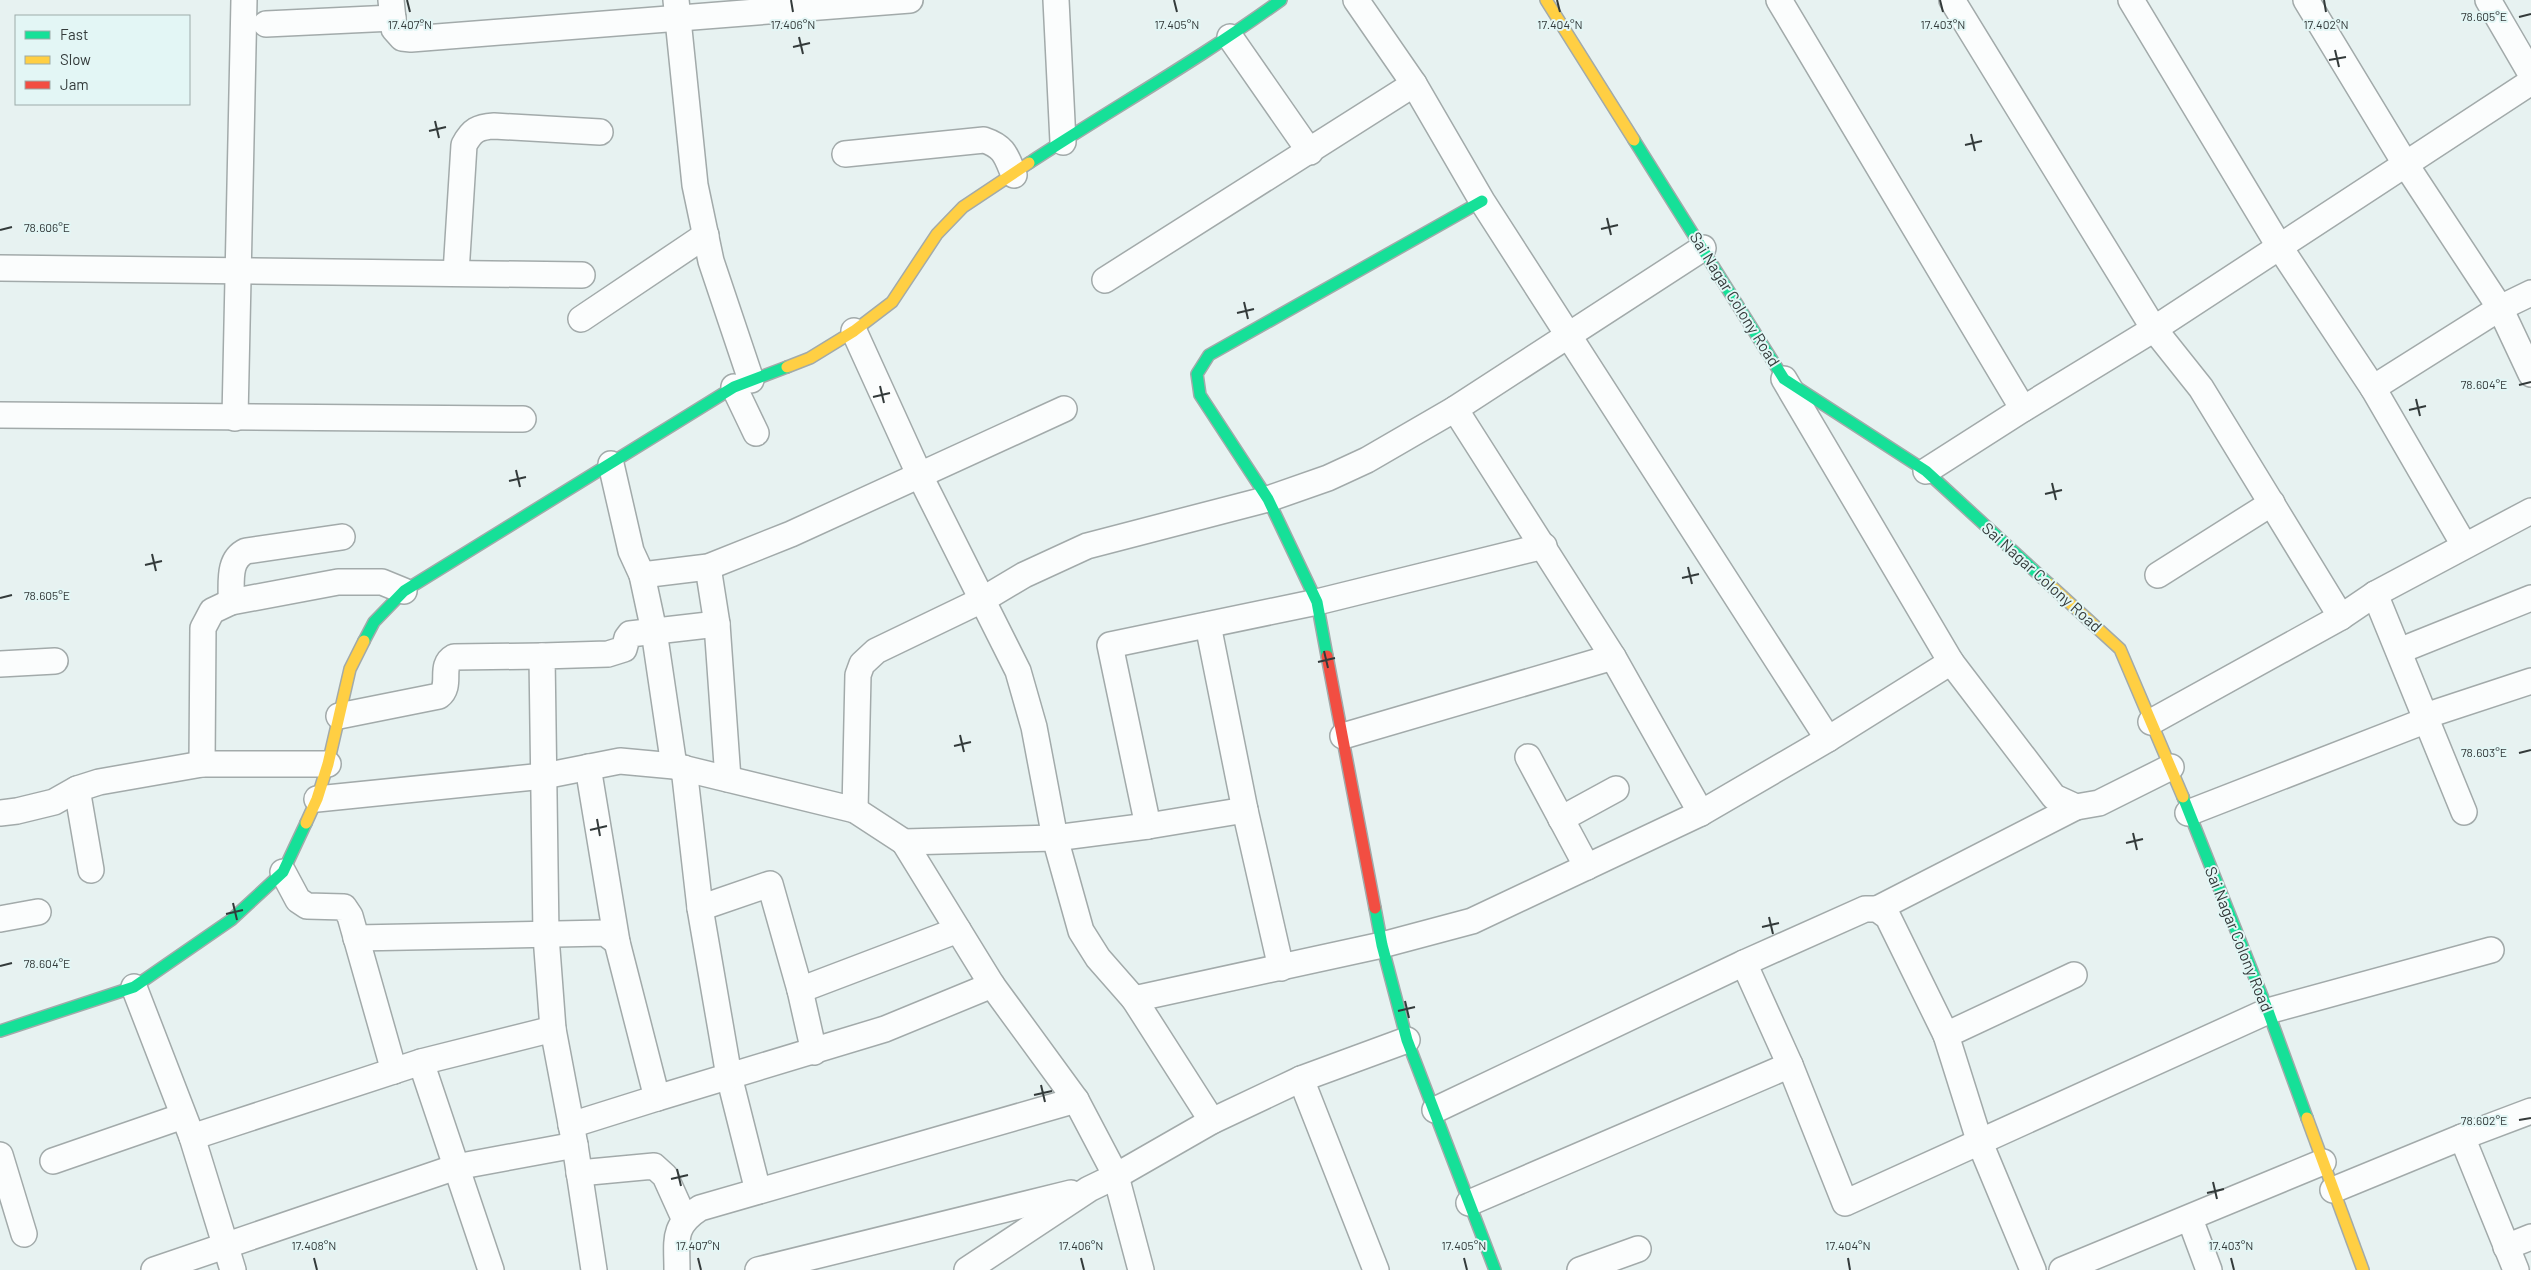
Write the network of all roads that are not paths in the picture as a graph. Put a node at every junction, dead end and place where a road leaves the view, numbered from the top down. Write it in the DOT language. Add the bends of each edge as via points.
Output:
graph roads {
  1 [pos="244,0"];
  2 [pos="910,0"];
  3 [pos="1056,0"];
  4 [pos="1281,0"];
  5 [pos="1356,0"];
  6 [pos="1546,0"];
  7 [pos="1779,0"];
  8 [pos="1952,0"];
  9 [pos="2131,0"];
  10 [pos="2306,0"];
  11 [pos="2488,0"];
  12 [pos="392,9"];
  13 [pos="677,10"];
  14 [pos="266,24"];
  15 [pos="1230,37"];
  16 [pos="2531,74"];
  17 [pos="2531,82"];
  18 [pos="1414,84"];
  19 [pos="600,132"];
  20 [pos="1063,142"];
  21 [pos="1310,152"];
  22 [pos="845,154"];
  23 [pos="2406,165"];
  24 [pos="1014,175"];
  25 [pos="1482,201"];
  26 [pos="706,235"];
  27 [pos="2279,246"];
  28 [pos="1703,248"];
  29 [pos="0,268"];
  30 [pos="239,270"];
  31 [pos="456,274"];
  32 [pos="582,275"];
  33 [pos="1105,280"];
  34 [pos="2531,293"];
  35 [pos="2500,308"];
  36 [pos="581,319"];
  37 [pos="2154,329"];
  38 [pos="854,331"];
  39 [pos="1568,335"];
  40 [pos="2531,374"];
  41 [pos="1784,379"];
  42 [pos="743,384"];
  43 [pos="2373,388"];
  44 [pos="1064,408"];
  45 [pos="2023,408"];
  46 [pos="1455,409"];
  47 [pos="0,416"];
  48 [pos="235,418"];
  49 [pos="522,419"];
  50 [pos="756,433"];
  51 [pos="611,464"];
  52 [pos="1926,471"];
  53 [pos="919,474"];
  54 [pos="1268,499"];
  55 [pos="2272,504"];
  56 [pos="2531,511"];
  57 [pos="342,538"];
  58 [pos="2464,545"];
  59 [pos="1544,546"];
  60 [pos="708,566"];
  61 [pos="642,575"];
  62 [pos="2158,575"];
  63 [pos="404,591"];
  64 [pos="2375,594"];
  65 [pos="2531,598"];
  66 [pos="982,600"];
  67 [pos="231,602"];
  68 [pos="1317,602"];
  69 [pos="2341,617"];
  70 [pos="717,624"];
  71 [pos="1208,624"];
  72 [pos="654,631"];
  73 [pos="2399,651"];
  74 [pos="542,656"];
  75 [pos="1613,657"];
  76 [pos="55,661"];
  77 [pos="1951,662"];
  78 [pos="0,664"];
  79 [pos="2531,681"];
  80 [pos="339,716"];
  81 [pos="2426,718"];
  82 [pos="2150,722"];
  83 [pos="1343,736"];
  84 [pos="1828,739"];
  85 [pos="1528,757"];
  86 [pos="202,764"];
  87 [pos="328,764"];
  88 [pos="588,767"];
  89 [pos="679,767"];
  90 [pos="2171,767"];
  91 [pos="544,776"];
  92 [pos="728,779"];
  93 [pos="77,788"];
  94 [pos="1616,789"];
  95 [pos="317,799"];
  96 [pos="2076,807"];
  97 [pos="855,810"];
  98 [pos="1245,810"];
  99 [pos="2464,812"];
  100 [pos="0,813"];
  101 [pos="1701,813"];
  102 [pos="2188,813"];
  103 [pos="1561,819"];
  104 [pos="1148,826"];
  105 [pos="1054,838"];
  106 [pos="904,842"];
  107 [pos="1587,867"];
  108 [pos="91,870"];
  109 [pos="283,872"];
  110 [pos="700,908"];
  111 [pos="1877,909"];
  112 [pos="38,912"];
  113 [pos="0,919"];
  114 [pos="958,930"];
  115 [pos="546,936"];
  116 [pos="356,938"];
  117 [pos="618,942"];
  118 [pos="1382,945"];
  119 [pos="2491,950"];
  120 [pos="1744,963"];
  121 [pos="1281,968"];
  122 [pos="2074,976"];
  123 [pos="992,985"];
  124 [pos="134,987"];
  125 [pos="800,990"];
  126 [pos="1134,999"];
  127 [pos="2268,1011"];
  128 [pos="553,1029"];
  129 [pos="0,1031"];
  130 [pos="1946,1035"];
  131 [pos="1407,1040"];
  132 [pos="814,1052"];
  133 [pos="422,1062"];
  134 [pos="1790,1065"];
  135 [pos="394,1071"];
  136 [pos="729,1076"];
  137 [pos="1301,1079"];
  138 [pos="657,1098"];
  139 [pos="1076,1100"];
  140 [pos="1435,1110"];
  141 [pos="2531,1111"];
  142 [pos="1212,1121"];
  143 [pos="187,1126"];
  144 [pos="573,1135"];
  145 [pos="2462,1137"];
  146 [pos="1980,1143"];
  147 [pos="0,1155"];
  148 [pos="53,1161"];
  149 [pos="2323,1162"];
  150 [pos="456,1167"];
  151 [pos="579,1173"];
  152 [pos="1116,1176"];
  153 [pos="1089,1189"];
  154 [pos="2332,1190"];
  155 [pos="758,1191"];
  156 [pos="1469,1203"];
  157 [pos="684,1218"];
  158 [pos="2190,1219"];
  159 [pos="24,1234"];
  160 [pos="2531,1237"];
  161 [pos="225,1247"];
  162 [pos="2506,1247"];
  163 [pos="1638,1249"];
  164 [pos="154,1270"];
  165 [pos="233,1270"];
  166 [pos="491,1270"];
  167 [pos="594,1270"];
  168 [pos="677,1270"];
  169 [pos="758,1270"];
  170 [pos="966,1270"];
  171 [pos="1141,1270"];
  172 [pos="1376,1270"];
  173 [pos="1495,1270"];
  174 [pos="1580,1270"];
  175 [pos="2033,1270"];
  176 [pos="2062,1270"];
  177 [pos="2209,1270"];
  178 [pos="2363,1270"];
  179 [pos="2516,1270"];
  1 -- 30 [label="street"];
  2 -- 13 [label="street"];
  3 -- 20 [label="street"];
  4 -- 15 [label="street"];
  5 -- 18 [label="street"];
  6 -- 28 [label="street, Sai Nagar Colony Road"];
  7 -- 45 [label="street"];
  8 -- 37 [label="street"];
  9 -- 27 [label="street"];
  10 -- 23 [label="street"];
  11 -- 16 [label="street"];
  12 -- 13 [label="street" via="394,29 402,38 411,39"];
  12 -- 14 [label="street"];
  13 -- 26 [label="street" via="695,185"];
  15 -- 20 [label="street"];
  15 -- 21 [label="street"];
  17 -- 23 [label="street"];
  18 -- 21 [label="street"];
  18 -- 25 [label="street"];
  19 -- 31 [label="street" via="494,126 481,127 471,133 464,145"];
  20 -- 24 [label="street"];
  21 -- 33 [label="street"];
  22 -- 24 [label="street" via="984,140 996,144 1005,153"];
  23 -- 27 [label="street"];
  23 -- 35 [label="street"];
  24 -- 38 [label="street" via="963,207 937,234 892,302"];
  25 -- 39 [label="street"];
  25 -- 54 [label="street" via="1209,355 1197,374 1200,395"];
  26 -- 36 [label="street"];
  26 -- 42 [label="street"];
  27 -- 37 [label="street"];
  27 -- 43 [label="street"];
  28 -- 39 [label="street"];
  28 -- 41 [label="street, Sai Nagar Colony Road"];
  29 -- 30 [label="street"];
  30 -- 31 [label="street"];
  30 -- 48 [label="street"];
  31 -- 32 [label="street"];
  34 -- 35 [label="street"];
  35 -- 40 [label="street"];
  35 -- 43 [label="street"];
  37 -- 45 [label="street"];
  37 -- 55 [label="street" via="2201,388"];
  38 -- 42 [label="street" via="810,358"];
  38 -- 53 [label="street"];
  39 -- 46 [label="street"];
  39 -- 84 [label="street"];
  41 -- 52 [label="street, Sai Nagar Colony Road"];
  41 -- 77 [label="street"];
  42 -- 50 [label="street"];
  42 -- 51 [label="street"];
  43 -- 58 [label="street"];
  44 -- 53 [label="street"];
  45 -- 52 [label="street"];
  46 -- 54 [label="street" via="1367,460"];
  46 -- 59 [label="street"];
  47 -- 48 [label="street"];
  48 -- 49 [label="street"];
  51 -- 61 [label="street" via="631,551"];
  51 -- 63 [label="street"];
  52 -- 82 [label="street, Sai Nagar Colony Road" via="2120,649"];
  53 -- 60 [label="street" via="791,534"];
  53 -- 66 [label="street"];
  54 -- 66 [label="street" via="1086,546 1024,575"];
  54 -- 68 [label="street"];
  55 -- 62 [label="street"];
  55 -- 69 [label="street"];
  56 -- 58 [label="street"];
  57 -- 67 [label="street" via="246,551 237,555 233,564"];
  58 -- 64 [label="street"];
  59 -- 68 [label="street"];
  59 -- 75 [label="street"];
  60 -- 61 [label="street"];
  60 -- 70 [label="street"];
  61 -- 72 [label="street"];
  63 -- 67 [label="street" via="382,582 359,580"];
  63 -- 80 [label="street" via="374,622 350,668"];
  64 -- 69 [label="street"];
  64 -- 73 [label="street"];
  65 -- 73 [label="street"];
  66 -- 97 [label="street" via="876,651 862,664 858,675"];
  66 -- 105 [label="street" via="1018,671 1034,727"];
  67 -- 86 [label="street" via="212,611 203,628"];
  68 -- 71 [label="street"];
  68 -- 83 [label="street"];
  69 -- 82 [label="street"];
  70 -- 72 [label="street"];
  70 -- 92 [label="street"];
  71 -- 98 [label="street"];
  71 -- 104 [label="street" via="1110,645"];
  72 -- 74 [label="street" via="630,634 624,649 608,654"];
  72 -- 89 [label="street"];
  73 -- 81 [label="street"];
  74 -- 80 [label="street" via="454,657 446,666 446,686 439,696"];
  74 -- 91 [label="street"];
  75 -- 83 [label="street"];
  75 -- 101 [label="street"];
  76 -- 78 [label="street"];
  77 -- 84 [label="street"];
  77 -- 96 [label="street" via="2054,797"];
  79 -- 81 [label="street"];
  80 -- 87 [label="street"];
  81 -- 99 [label="street"];
  81 -- 102 [label="street"];
  82 -- 90 [label="street, Sai Nagar Colony Road"];
  83 -- 118 [label="street"];
  84 -- 101 [label="street"];
  85 -- 103 [label="street"];
  86 -- 87 [label="street"];
  86 -- 93 [label="street"];
  87 -- 95 [label="street"];
  88 -- 89 [label="street" via="620,761"];
  88 -- 91 [label="street"];
  88 -- 117 [label="street"];
  89 -- 92 [label="street"];
  89 -- 110 [label="street"];
  90 -- 96 [label="street" via="2099,803"];
  90 -- 102 [label="street, Sai Nagar Colony Road"];
  91 -- 95 [label="street"];
  91 -- 115 [label="street"];
  92 -- 97 [label="street"];
  93 -- 100 [label="street" via="54,802"];
  93 -- 108 [label="street"];
  94 -- 103 [label="street"];
  95 -- 109 [label="street"];
  96 -- 111 [label="street"];
  97 -- 106 [label="street"];
  98 -- 104 [label="street"];
  98 -- 121 [label="street"];
  101 -- 107 [label="street"];
  102 -- 127 [label="street, Sai Nagar Colony Road"];
  103 -- 107 [label="street"];
  104 -- 105 [label="street"];
  105 -- 106 [label="street"];
  105 -- 126 [label="street" via="1081,931 1098,958"];
  106 -- 114 [label="street"];
  107 -- 118 [label="street" via="1472,921"];
  109 -- 116 [label="street" via="298,900 307,906 344,907"];
  109 -- 124 [label="street" via="231,920"];
  110 -- 125 [label="street" via="770,884"];
  110 -- 136 [label="street"];
  111 -- 120 [label="street" via="1865,909"];
  111 -- 130 [label="street" via="1888,917"];
  112 -- 113 [label="street"];
  114 -- 123 [label="street"];
  114 -- 125 [label="street"];
  115 -- 116 [label="street"];
  115 -- 117 [label="street" via="605,933"];
  115 -- 128 [label="street"];
  116 -- 135 [label="street"];
  117 -- 138 [label="street"];
  118 -- 121 [label="street"];
  118 -- 131 [label="street"];
  119 -- 127 [label="street"];
  120 -- 134 [label="street"];
  120 -- 140 [label="street"];
  121 -- 126 [label="street"];
  122 -- 130 [label="street"];
  123 -- 132 [label="street" via="885,1029"];
  123 -- 139 [label="street"];
  124 -- 129 [label="street"];
  124 -- 143 [label="street"];
  125 -- 132 [label="street"];
  126 -- 142 [label="street"];
  127 -- 146 [label="street"];
  127 -- 149 [label="street, Sai Nagar Colony Road"];
  128 -- 133 [label="street"];
  128 -- 144 [label="street"];
  130 -- 146 [label="street"];
  131 -- 137 [label="street"];
  131 -- 140 [label="street"];
  132 -- 136 [label="street"];
  133 -- 135 [label="street"];
  133 -- 150 [label="street"];
  134 -- 146 [label="street" via="1845,1204"];
  134 -- 156 [label="street"];
  135 -- 143 [label="street"];
  136 -- 138 [label="street"];
  136 -- 155 [label="street"];
  137 -- 142 [label="street"];
  137 -- 172 [label="street"];
  138 -- 144 [label="street"];
  139 -- 152 [label="street"];
  139 -- 155 [label="street"];
  140 -- 156 [label="street"];
  141 -- 145 [label="street"];
  142 -- 152 [label="street"];
  143 -- 148 [label="street"];
  143 -- 161 [label="street"];
  144 -- 150 [label="street"];
  144 -- 151 [label="street"];
  145 -- 154 [label="street"];
  145 -- 162 [label="street"];
  146 -- 175 [label="street"];
  147 -- 159 [label="street"];
  149 -- 154 [label="street, Sai Nagar Colony Road"];
  149 -- 158 [label="street"];
  150 -- 161 [label="street"];
  150 -- 166 [label="street"];
  151 -- 157 [label="street" via="654,1166 665,1176"];
  151 -- 167 [label="street"];
  152 -- 153 [label="street"];
  152 -- 171 [label="street"];
  153 -- 169 [label="street"];
  153 -- 170 [label="street"];
  154 -- 178 [label="street, Sai Nagar Colony Road"];
  155 -- 157 [label="street" via="700,1208"];
  156 -- 173 [label="street"];
  157 -- 168 [label="street" via="677,1236"];
  158 -- 176 [label="street"];
  158 -- 177 [label="street"];
  160 -- 162 [label="street"];
  161 -- 164 [label="street"];
  161 -- 165 [label="street"];
  162 -- 179 [label="street"];
  163 -- 174 [label="street"];
}
